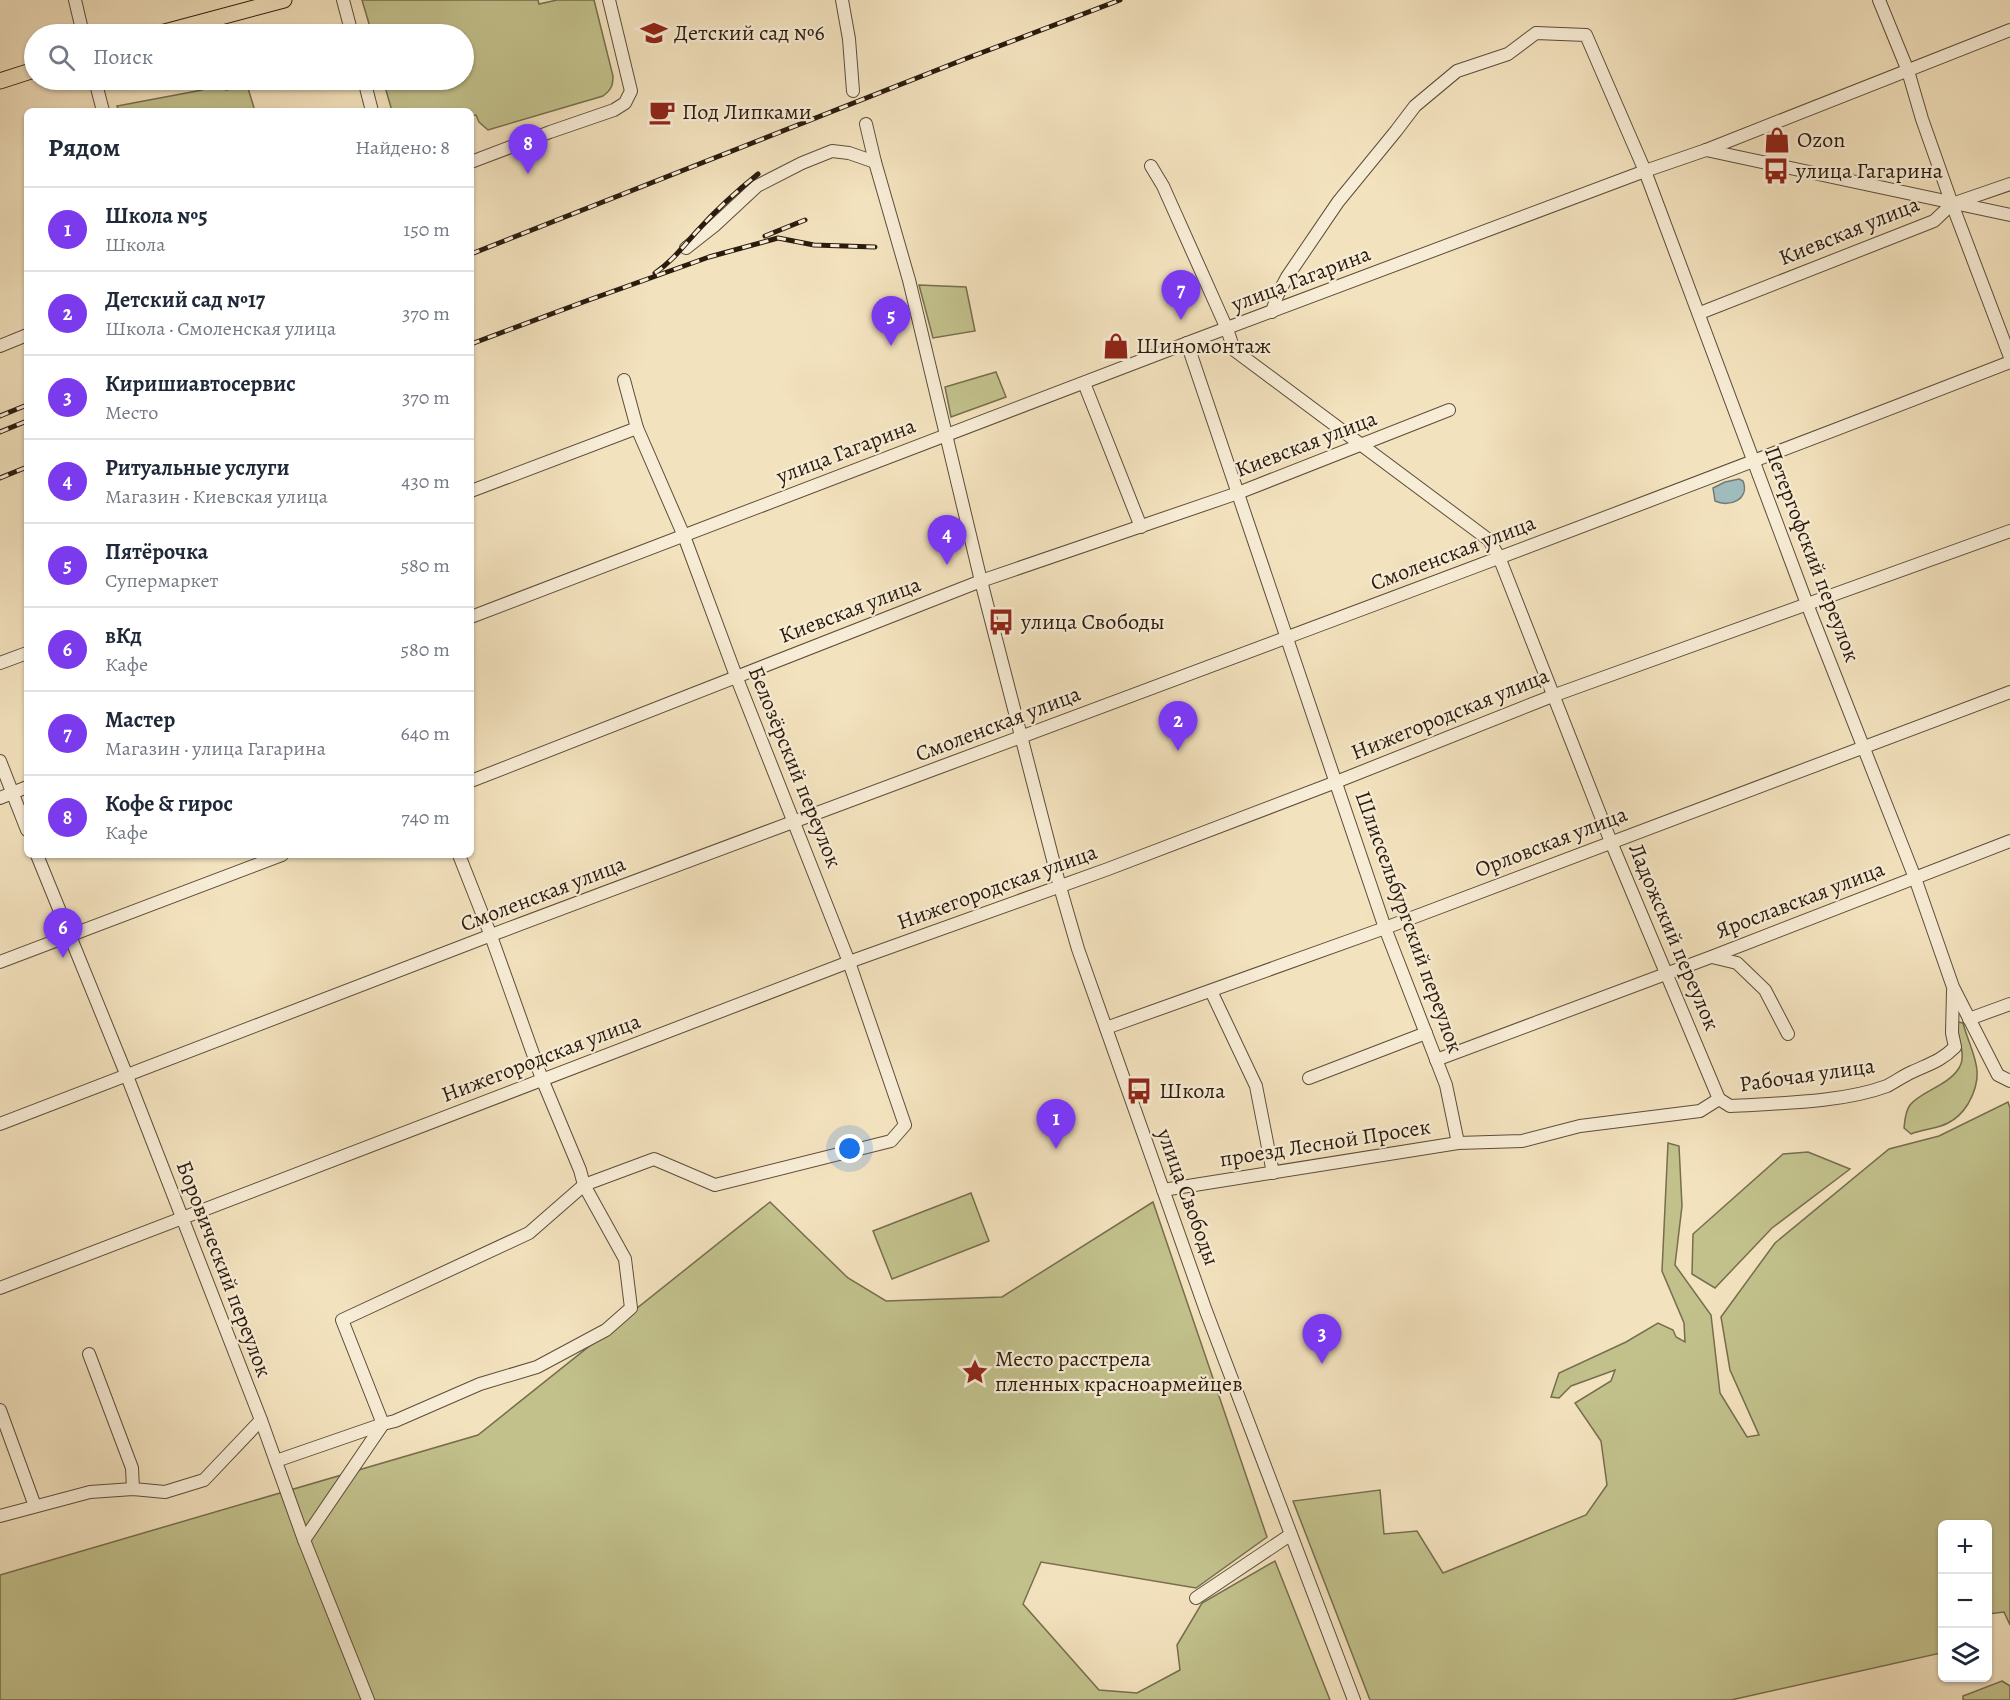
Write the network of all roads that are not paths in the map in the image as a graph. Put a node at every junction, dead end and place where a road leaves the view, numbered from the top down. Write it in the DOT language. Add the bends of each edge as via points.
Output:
graph roads {
  1 [pos="75,0"];
  2 [pos="284,0"];
  3 [pos="343,0"];
  4 [pos="609,0"];
  5 [pos="842,0"];
  6 [pos="1879,0"];
  7 [pos="81,24"];
  8 [pos="194,24"];
  9 [pos="349,24"];
  10 [pos="2010,30"];
  11 [pos="1908,71"];
  12 [pos="24,73"];
  13 [pos="0,81"];
  14 [pos="98,90"];
  15 [pos="367,90"];
  16 [pos="853,91"];
  17 [pos="102,108"];
  18 [pos="371,108"];
  19 [pos="866,124"];
  20 [pos="1706,150"];
  21 [pos="474,161"];
  22 [pos="875,162"];
  23 [pos="1151,166"];
  24 [pos="1645,171"];
  25 [pos="2010,184"];
  26 [pos="1952,204"];
  27 [pos="2010,215"];
  28 [pos="686,248"];
  29 [pos="1272,312"];
  30 [pos="1700,313"];
  31 [pos="1227,329"];
  32 [pos="24,336"];
  33 [pos="1187,343"];
  34 [pos="0,346"];
  35 [pos="2010,357"];
  36 [pos="2010,362"];
  37 [pos="624,380"];
  38 [pos="1084,382"];
  39 [pos="1449,410"];
  40 [pos="637,428"];
  41 [pos="947,435"];
  42 [pos="1361,445"];
  43 [pos="1754,462"];
  44 [pos="474,490"];
  45 [pos="1238,493"];
  46 [pos="1141,526"];
  47 [pos="2010,531"];
  48 [pos="684,537"];
  49 [pos="1499,556"];
  50 [pos="981,581"];
  51 [pos="1807,604"];
  52 [pos="474,616"];
  53 [pos="1287,639"];
  54 [pos="24,654"];
  55 [pos="0,663"];
  56 [pos="736,676"];
  57 [pos="2010,692"];
  58 [pos="1555,695"];
  59 [pos="1022,737"];
  60 [pos="1866,748"];
  61 [pos="0,761"];
  62 [pos="474,780"];
  63 [pos="1336,782"];
  64 [pos="24,788"];
  65 [pos="6,795"];
  66 [pos="795,822"];
  67 [pos="24,825"];
  68 [pos="2010,841"];
  69 [pos="1611,842"];
  70 [pos="38,858"];
  71 [pos="274,858"];
  72 [pos="460,858"];
  73 [pos="1915,878"];
  74 [pos="1060,887"];
  75 [pos="1384,928"];
  76 [pos="491,936"];
  77 [pos="71,937"];
  78 [pos="1711,957"];
  79 [pos="0,962"];
  80 [pos="849,962"];
  81 [pos="1666,973"];
  82 [pos="1953,987"];
  83 [pos="1210,991"];
  84 [pos="2010,1004"];
  85 [pos="1969,1019"];
  86 [pos="1106,1028"];
  87 [pos="1426,1033"];
  88 [pos="1788,1034"];
  89 [pos="1436,1060"];
  90 [pos="127,1076"];
  91 [pos="1309,1078"];
  92 [pos="542,1079"];
  93 [pos="2010,1081"];
  94 [pos="1719,1099"];
  95 [pos="0,1124"];
  96 [pos="1458,1143"];
  97 [pos="1273,1173"];
  98 [pos="584,1185"];
  99 [pos="1163,1190"];
  100 [pos="183,1219"];
  101 [pos="0,1288"];
  102 [pos="89,1354"];
  103 [pos="0,1410"];
  104 [pos="261,1420"];
  105 [pos="383,1424"];
  106 [pos="276,1461"];
  107 [pos="133,1489"];
  108 [pos="35,1506"];
  109 [pos="0,1516"];
  110 [pos="1290,1535"];
  111 [pos="304,1540"];
  112 [pos="1196,1598"];
  113 [pos="368,1700"];
  114 [pos="1354,1700"];
  1 -- 7 [label="street"];
  2 -- 8 [label="main road"];
  3 -- 9 [label="street"];
  4 -- 21 [label="street" via="631,92 625,103"];
  5 -- 16 [label="street"];
  6 -- 11 [label="street"];
  10 -- 11 [label="street, улица Гагарина"];
  11 -- 20 [label="street, улица Гагарина"];
  11 -- 26 [label="street"];
  12 -- 13 [label="main road"];
  14 -- 17 [label="street"];
  15 -- 18 [label="street"];
  19 -- 22 [label="street, улица Свободы"];
  20 -- 24 [label="street, улица Гагарина"];
  20 -- 26 [label="street"];
  22 -- 28 [label="street" via="832,151 802,163 758,186"];
  22 -- 41 [label="street, улица Свободы"];
  23 -- 31 [label="street, Ладожский переулок"];
  24 -- 29 [label="street, улица Гагарина"];
  24 -- 29 [label="street, Петергофский переулок" via="1586,35 1536,33 1508,54 1457,71 1415,106 1331,212 1287,277"];
  24 -- 30 [label="street, Петергофский переулок"];
  25 -- 26 [label="street, Киевская улица"];
  26 -- 27 [label="street"];
  26 -- 30 [label="street, Киевская улица" via="1934,221"];
  26 -- 35 [label="street"];
  29 -- 31 [label="street, улица Гагарина"];
  30 -- 43 [label="street, Петергофский переулок"];
  31 -- 33 [label="street, улица Гагарина"];
  31 -- 42 [label="street, Ладожский переулок" via="1234,350"];
  32 -- 34 [label="street"];
  33 -- 38 [label="street, улица Гагарина"];
  33 -- 45 [label="street, Шлиссельбургский переулок"];
  36 -- 43 [label="street, Смоленская улица"];
  37 -- 40 [label="street, Белозёрский переулок"];
  38 -- 41 [label="street, улица Гагарина"];
  38 -- 46 [label="street"];
  39 -- 42 [label="street, Киевская улица"];
  40 -- 44 [label="street"];
  40 -- 48 [label="street, Белозёрский переулок"];
  41 -- 48 [label="street, улица Гагарина"];
  41 -- 50 [label="street, улица Свободы"];
  42 -- 45 [label="street, Киевская улица"];
  42 -- 49 [label="street, Ладожский переулок" via="1489,540"];
  43 -- 49 [label="street, Смоленская улица"];
  43 -- 51 [label="street, Петергофский переулок"];
  45 -- 46 [label="street, Киевская улица"];
  45 -- 53 [label="street, Шлиссельбургский переулок"];
  46 -- 50 [label="street, Киевская улица"];
  47 -- 51 [label="street, Нижегородская улица"];
  48 -- 52 [label="street, улица Гагарина"];
  48 -- 56 [label="street, Белозёрский переулок"];
  49 -- 53 [label="street, Смоленская улица"];
  49 -- 58 [label="street, Ладожский переулок"];
  50 -- 56 [label="street, Киевская улица"];
  50 -- 59 [label="street, улица Свободы"];
  51 -- 58 [label="street, Нижегородская улица"];
  51 -- 60 [label="street, Петергофский переулок"];
  53 -- 59 [label="street, Смоленская улица"];
  53 -- 63 [label="street, Шлиссельбургский переулок"];
  54 -- 55 [label="street"];
  56 -- 62 [label="street, Киевская улица"];
  56 -- 66 [label="street, Белозёрский переулок"];
  57 -- 60 [label="street, Орловская улица"];
  58 -- 63 [label="street, Нижегородская улица"];
  58 -- 69 [label="street, Ладожский переулок"];
  59 -- 66 [label="street, Смоленская улица"];
  59 -- 74 [label="street, улица Свободы"];
  60 -- 69 [label="street, Орловская улица"];
  60 -- 73 [label="street, Петергофский переулок"];
  61 -- 65 [label="street"];
  63 -- 74 [label="street, Нижегородская улица"];
  63 -- 75 [label="street, Шлиссельбургский переулок"];
  64 -- 65 [label="street"];
  65 -- 67 [label="street"];
  66 -- 76 [label="street, Смоленская улица"];
  66 -- 80 [label="street, Белозёрский переулок"];
  68 -- 73 [label="street, Ярославская улица"];
  69 -- 75 [label="street, Орловская улица"];
  69 -- 81 [label="street, Ладожский переулок"];
  70 -- 77 [label="street, Боровический переулок"];
  71 -- 77 [label="street"];
  72 -- 76 [label="street"];
  73 -- 78 [label="street, Ярославская улица"];
  73 -- 82 [label="street, Петергофский переулок"];
  74 -- 80 [label="street, Нижегородская улица"];
  74 -- 86 [label="street, улица Свободы"];
  75 -- 83 [label="street, Орловская улица"];
  75 -- 87 [label="street, Шлиссельбургский переулок"];
  76 -- 90 [label="street, Смоленская улица"];
  76 -- 92 [label="street"];
  77 -- 79 [label="street"];
  77 -- 90 [label="street, Боровический переулок"];
  78 -- 81 [label="street, Ярославская улица"];
  78 -- 88 [label="street" via="1737,963 1758,983"];
  80 -- 92 [label="street, Нижегородская улица"];
  80 -- 98 [label="street, Белозёрский переулок" via="905,1125 891,1141 715,1185 654,1159"];
  81 -- 89 [label="street, Ярославская улица"];
  81 -- 94 [label="street, Ладожский переулок"];
  82 -- 85 [label="street, Петергофский переулок"];
  82 -- 94 [label="street, Рабочая улица" via="1955,1047 1944,1058 1888,1085 1808,1100 1730,1106"];
  83 -- 86 [label="street, Орловская улица"];
  83 -- 97 [label="street" via="1256,1086"];
  84 -- 85 [label="street"];
  85 -- 93 [label="street, Петергофский переулок" via="1998,1075"];
  86 -- 99 [label="street, улица Свободы"];
  87 -- 89 [label="street, Шлиссельбургский переулок"];
  87 -- 91 [label="street"];
  89 -- 96 [label="street, Шлиссельбургский переулок" via="1446,1085"];
  90 -- 95 [label="street, Смоленская улица"];
  90 -- 100 [label="street, Боровический переулок"];
  92 -- 98 [label="street"];
  92 -- 100 [label="street, Нижегородская улица"];
  94 -- 96 [label="street, Рабочая улица" via="1700,1111 1581,1126 1522,1141"];
  96 -- 97 [label="street, проезд Лесной Просек"];
  97 -- 99 [label="street, проезд Лесной Просек"];
  98 -- 105 [label="street" via="529,1233 342,1320"];
  98 -- 105 [label="street" via="625,1259 631,1308 606,1330 537,1367 480,1384"];
  99 -- 110 [label="street, улица Свободы"];
  100 -- 101 [label="street, Нижегородская улица"];
  100 -- 104 [label="street, Боровический переулок"];
  102 -- 107 [label="street" via="132,1468"];
  103 -- 108 [label="street"];
  104 -- 106 [label="street, Боровический переулок"];
  104 -- 107 [label="street" via="204,1480 165,1492"];
  105 -- 106 [label="street"];
  105 -- 111 [label="street"];
  106 -- 111 [label="street, Боровический переулок"];
  107 -- 108 [label="street" via="90,1492"];
  108 -- 109 [label="street"];
  110 -- 112 [label="street"];
  110 -- 114 [label="street, улица Свободы"];
  111 -- 113 [label="street, Боровический переулок"];
}
